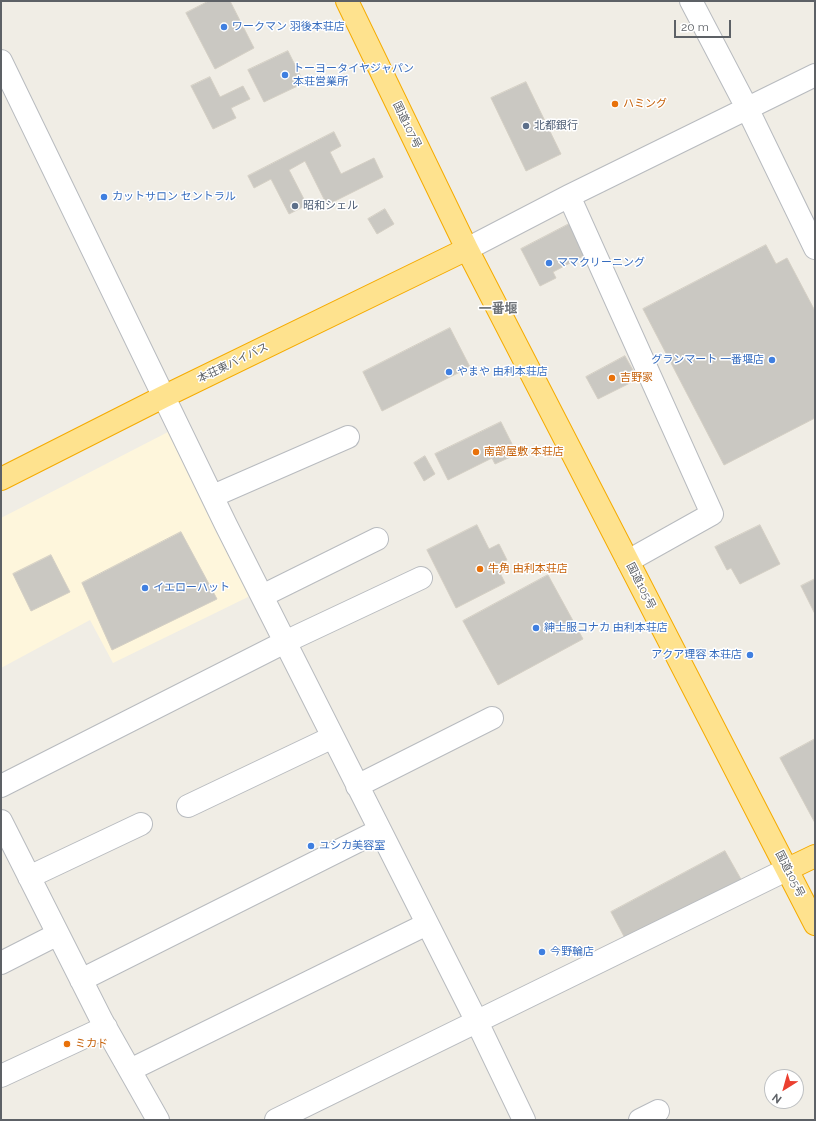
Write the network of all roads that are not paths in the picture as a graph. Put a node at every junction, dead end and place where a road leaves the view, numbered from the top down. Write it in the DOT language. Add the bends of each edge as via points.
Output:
graph roads {
  1 [pos="347,1"];
  2 [pos="691,1"];
  3 [pos="1,60"];
  4 [pos="815,75"];
  5 [pos="747,108"];
  6 [pos="569,196"];
  7 [pos="815,248"];
  8 [pos="467,249"];
  9 [pos="163,397"];
  10 [pos="348,437"];
  11 [pos="1,479"];
  12 [pos="212,496"];
  13 [pos="377,539"];
  14 [pos="628,561"];
  15 [pos="421,578"];
  16 [pos="262,596"];
  17 [pos="285,642"];
  18 [pos="492,718"];
  19 [pos="333,737"];
  20 [pos="1,786"];
  21 [pos="358,786"];
  22 [pos="188,806"];
  23 [pos="1,821"];
  24 [pos="141,824"];
  25 [pos="380,830"];
  26 [pos="815,856"];
  27 [pos="788,870"];
  28 [pos="29,877"];
  29 [pos="427,924"];
  30 [pos="815,924"];
  31 [pos="58,934"];
  32 [pos="1,963"];
  33 [pos="81,980"];
  34 [pos="477,1022"];
  35 [pos="106,1027"];
  36 [pos="130,1070"];
  37 [pos="1,1076"];
  38 [pos="158,1120"];
  39 [pos="276,1120"];
  40 [pos="524,1120"];
  1 -- 8 [label="highway, 国道107号"];
  2 -- 5 [label="street"];
  3 -- 9 [label="street"];
  4 -- 5 [label="street"];
  5 -- 6 [label="street"];
  5 -- 7 [label="street"];
  6 -- 8 [label="street"];
  6 -- 14 [label="street" via="712,514"];
  8 -- 9 [label="highway, 本荘東バイパス"];
  8 -- 14 [label="highway, 国道105号"];
  9 -- 11 [label="highway, 本荘東バイパス"];
  9 -- 12 [label="street"];
  10 -- 12 [label="street"];
  12 -- 16 [label="street"];
  13 -- 16 [label="street"];
  14 -- 27 [label="highway, 国道105号"];
  15 -- 17 [label="street"];
  16 -- 17 [label="street"];
  17 -- 19 [label="street"];
  17 -- 20 [label="street"];
  18 -- 21 [label="street"];
  19 -- 21 [label="street"];
  19 -- 22 [label="street"];
  21 -- 25 [label="street"];
  23 -- 28 [label="street"];
  24 -- 28 [label="street"];
  25 -- 29 [label="street"];
  25 -- 33 [label="street"];
  26 -- 27 [label="highway"];
  27 -- 30 [label="highway, 国道105号"];
  27 -- 34 [label="street"];
  28 -- 31 [label="street"];
  29 -- 34 [label="street"];
  29 -- 36 [label="street"];
  31 -- 32 [label="street"];
  31 -- 33 [label="street"];
  33 -- 35 [label="street"];
  34 -- 39 [label="street"];
  34 -- 40 [label="street"];
  35 -- 36 [label="street"];
  35 -- 37 [label="street"];
  36 -- 38 [label="street"];
}
